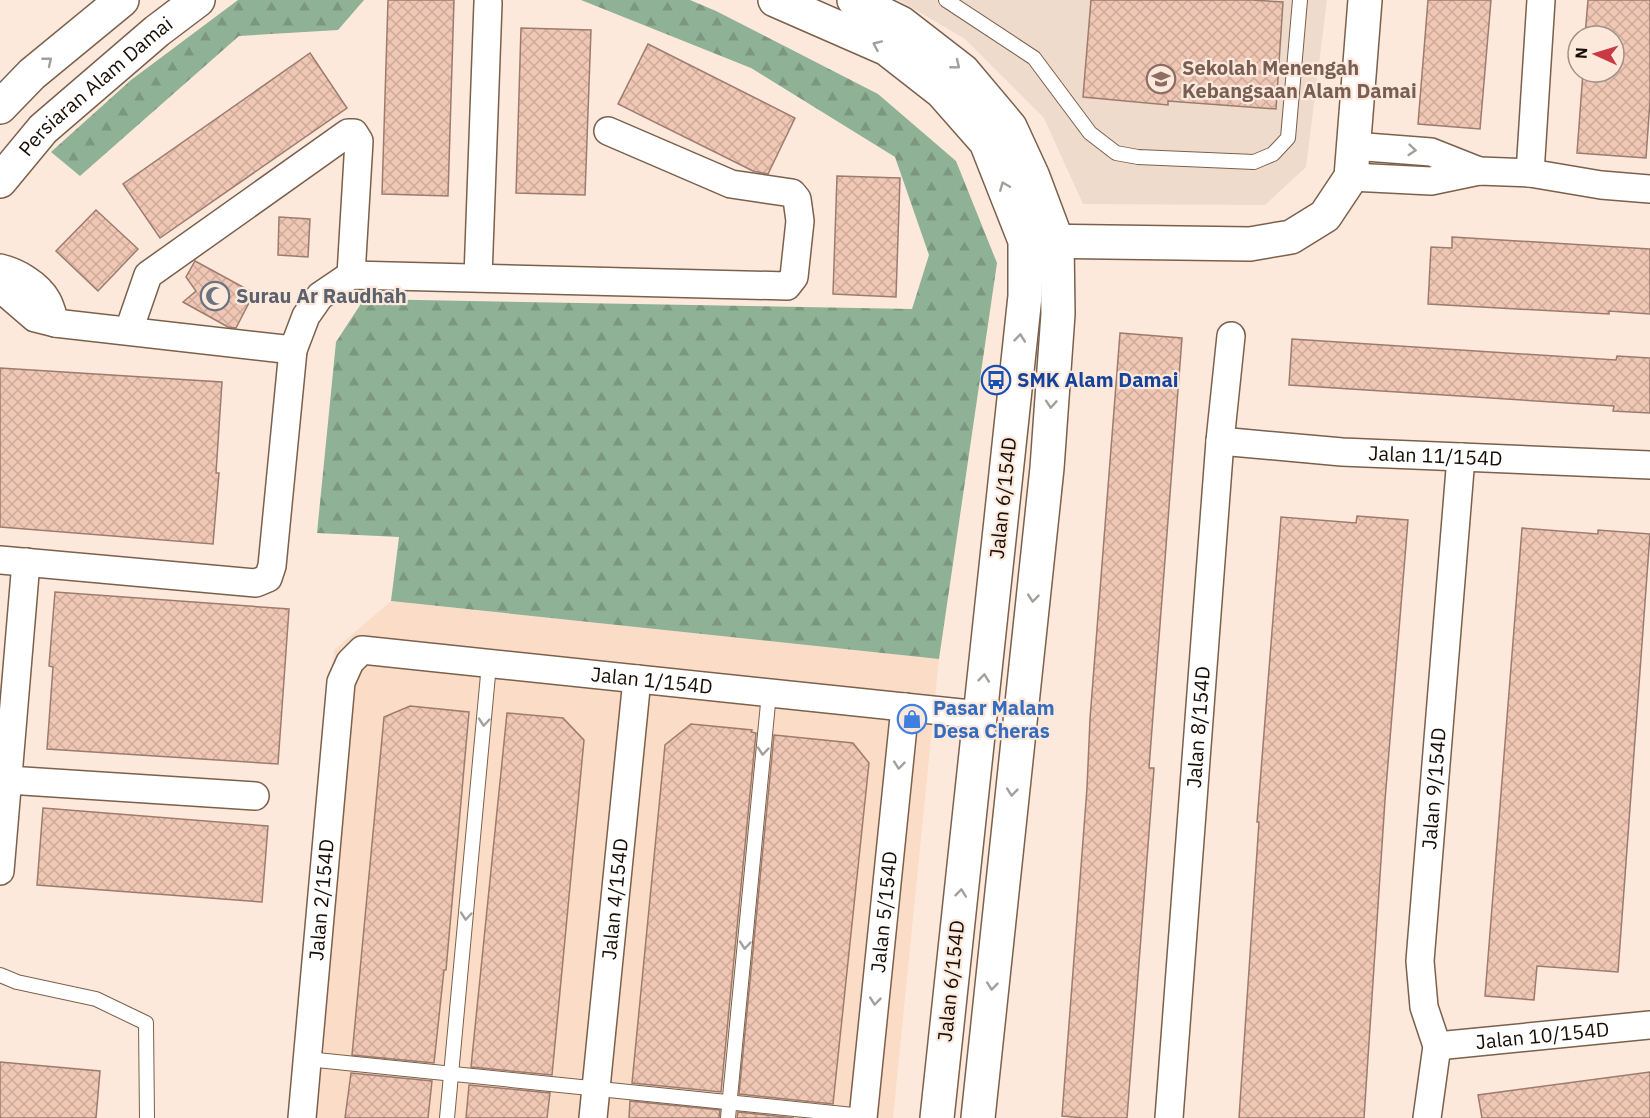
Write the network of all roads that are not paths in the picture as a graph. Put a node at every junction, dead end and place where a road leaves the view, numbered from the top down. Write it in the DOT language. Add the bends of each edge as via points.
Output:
graph roads {
  1 [pos="123,0"];
  2 [pos="198,0"];
  3 [pos="775,0"];
  4 [pos="854,0"];
  5 [pos="946,0"];
  6 [pos="1300,0"];
  7 [pos="1365,0"];
  8 [pos="1541,0"];
  9 [pos="488,3"];
  10 [pos="0,107"];
  11 [pos="608,132"];
  12 [pos="1352,161"];
  13 [pos="1530,173"];
  14 [pos="0,181"];
  15 [pos="1650,189"];
  16 [pos="1044,204"];
  17 [pos="1025,241"];
  18 [pos="1058,241"];
  19 [pos="1096,242"];
  20 [pos="0,268"];
  21 [pos="351,275"];
  22 [pos="478,277"];
  23 [pos="0,288"];
  24 [pos="1058,314"];
  25 [pos="55,323"];
  26 [pos="129,330"];
  27 [pos="1231,336"];
  28 [pos="293,350"];
  29 [pos="1220,441"];
  30 [pos="1461,457"];
  31 [pos="1650,465"];
  32 [pos="13,561"];
  33 [pos="489,664"];
  34 [pos="637,679"];
  35 [pos="341,682"];
  36 [pos="769,693"];
  37 [pos="905,707"];
  38 [pos="980,715"];
  39 [pos="1020,720"];
  40 [pos="8,780"];
  41 [pos="255,796"];
  42 [pos="0,871"];
  43 [pos="0,975"];
  44 [pos="1650,1025"];
  45 [pos="1437,1046"];
  46 [pos="307,1059"];
  47 [pos="451,1074"];
  48 [pos="596,1089"];
  49 [pos="730,1103"];
  50 [pos="863,1117"];
  51 [pos="147,1118"];
  52 [pos="302,1118"];
  53 [pos="447,1118"];
  54 [pos="593,1118"];
  55 [pos="728,1118"];
  56 [pos="937,1118"];
  57 [pos="978,1118"];
  58 [pos="1169,1118"];
  59 [pos="1427,1118"];
  10 -- 1 [label="street, one-way" via="32,74"];
  2 -- 14 [label="street, Persiaran Alam Damai" via="43,129"];
  17 -- 3 [label="street, Jalan 6/154D, one-way" via="986,142 942,92 887,49"];
  4 -- 16 [label="street, Jalan 6/154D, one-way" via="901,22 963,71 1010,127"];
  5 -- 6 [label="lane" via="1034,58 1090,133 1116,153 1254,162 1273,154 1288,138"];
  7 -- 12 [label="street"];
  8 -- 13 [label="street"];
  9 -- 22 [label="street"];
  11 -- 22 [label="street" via="731,184 792,193 797,198 800,220 794,277 787,286"];
  12 -- 13 [label="street" via="1431,182 1479,171"];
  12 -- 19 [label="street" via="1325,216 1291,237 1250,244"];
  13 -- 15 [label="street"];
  16 -- 18 [label="street, Jalan 6/154D"];
  16 -- 19 [label="street" via="1078,233"];
  17 -- 18 [label="street"];
  38 -- 17 [label="street, Jalan 6/154D, one-way" via="1025,296"];
  18 -- 19 [label="street"];
  18 -- 24 [label="street, Jalan 6/154D"];
  19 -- 24 [label="street" via="1071,274"];
  20 -- 25 [label="street" via="12,270 34,285 47,300"];
  21 -- 22 [label="street"];
  21 -- 26 [label="street" via="359,141 354,133 148,274"];
  21 -- 28 [label="street" via="320,296 306,316"];
  23 -- 25 [label="street" via="35,318"];
  24 -- 39 [label="street, Jalan 6/154D, one-way" via="1047,468"];
  25 -- 26 [label="street"];
  26 -- 28 [label="street"];
  27 -- 29 [label="street, Jalan 8/154D"];
  28 -- 32 [label="street" via="268,578 256,583"];
  29 -- 30 [label="street, Jalan 11/154D"];
  29 -- 58 [label="street, Jalan 8/154D"];
  30 -- 31 [label="street, Jalan 11/154D"];
  30 -- 45 [label="street, Jalan 9/154D" via="1420,961 1424,1007"];
  32 -- 40 [label="street"];
  33 -- 34 [label="street, Jalan 1/154D"];
  33 -- 35 [label="street, Jalan 1/154D" via="363,650 350,662"];
  33 -- 47 [label="lane, one-way"];
  34 -- 36 [label="street, Jalan 1/154D"];
  34 -- 48 [label="street, Jalan 4/154D"];
  35 -- 46 [label="street, Jalan 2/154D"];
  36 -- 37 [label="street, Jalan 1/154D"];
  36 -- 49 [label="lane, one-way"];
  37 -- 38 [label="street, Jalan 1/154D"];
  37 -- 50 [label="street, Jalan 5/154D, one-way"];
  38 -- 39 [label="street"];
  56 -- 38 [label="street, Jalan 6/154D, one-way"];
  39 -- 57 [label="street, Jalan 6/154D, one-way"];
  40 -- 41 [label="street"];
  40 -- 42 [label="street"];
  43 -- 51 [label="lane" via="96,999 146,1023"];
  44 -- 45 [label="street, Jalan 10/154D"];
  45 -- 59 [label="street, Jalan 9/154D"];
  46 -- 47 [label="lane"];
  46 -- 52 [label="street, Jalan 2/154D"];
  47 -- 48 [label="lane"];
  47 -- 53 [label="lane"];
  48 -- 49 [label="lane"];
  48 -- 54 [label="street, Jalan 4/154D"];
  49 -- 50 [label="lane"];
  49 -- 55 [label="lane"];
}
